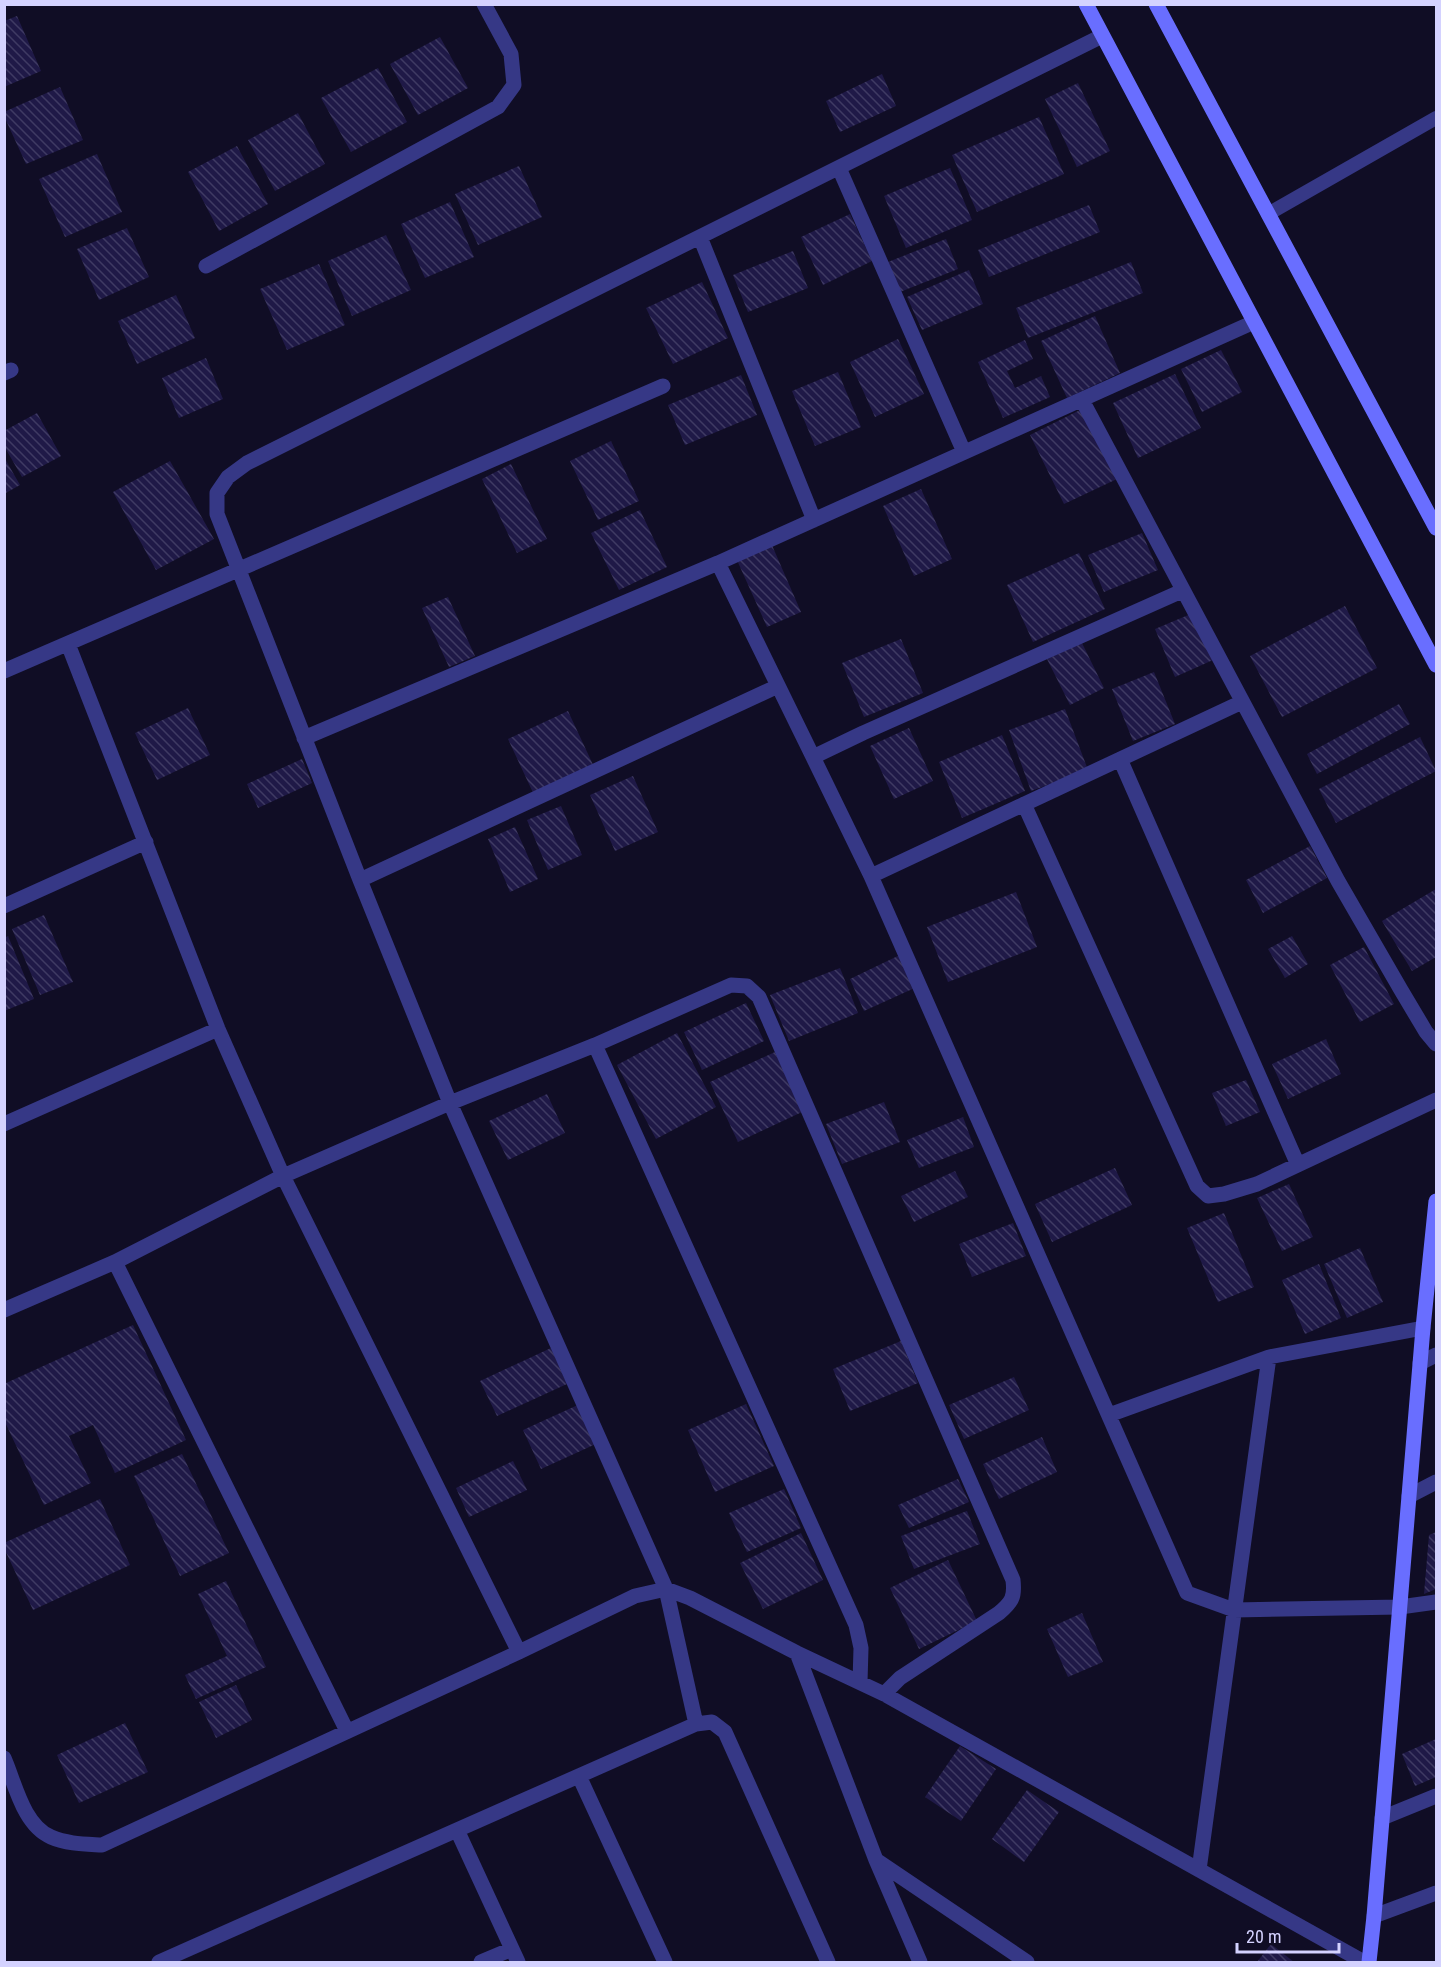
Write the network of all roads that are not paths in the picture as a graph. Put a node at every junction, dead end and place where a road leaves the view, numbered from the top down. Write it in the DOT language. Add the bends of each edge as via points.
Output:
graph roads {
  1 [pos="484,4"];
  2 [pos="1086,4"];
  3 [pos="1156,4"];
  4 [pos="1102,36"];
  5 [pos="1437,118"];
  6 [pos="839,168"];
  7 [pos="1268,214"];
  8 [pos="700,237"];
  9 [pos="206,266"];
  10 [pos="1254,322"];
  11 [pos="663,386"];
  12 [pos="1082,400"];
  13 [pos="964,452"];
  14 [pos="814,520"];
  15 [pos="1437,528"];
  16 [pos="718,563"];
  17 [pos="238,570"];
  18 [pos="1182,591"];
  19 [pos="68,644"];
  20 [pos="1437,665"];
  21 [pos="4,671"];
  22 [pos="778,686"];
  23 [pos="1242,702"];
  24 [pos="304,738"];
  25 [pos="813,758"];
  26 [pos="1120,759"];
  27 [pos="1024,804"];
  28 [pos="146,842"];
  29 [pos="871,876"];
  30 [pos="360,880"];
  31 [pos="4,906"];
  32 [pos="218,1029"];
  33 [pos="1437,1044"];
  34 [pos="595,1045"];
  35 [pos="1437,1100"];
  36 [pos="450,1102"];
  37 [pos="4,1124"];
  38 [pos="1298,1165"];
  39 [pos="283,1176"];
  40 [pos="1437,1201"];
  41 [pos="115,1262"];
  42 [pos="4,1310"];
  43 [pos="1423,1328"];
  44 [pos="1437,1355"];
  45 [pos="1269,1357"];
  46 [pos="1420,1363"];
  47 [pos="1109,1415"];
  48 [pos="1437,1482"];
  49 [pos="1409,1496"];
  50 [pos="666,1588"];
  51 [pos="1437,1602"];
  52 [pos="1400,1607"];
  53 [pos="1234,1610"];
  54 [pos="519,1652"];
  55 [pos="797,1653"];
  56 [pos="860,1682"];
  57 [pos="884,1694"];
  58 [pos="696,1724"];
  59 [pos="347,1731"];
  60 [pos="4,1758"];
  61 [pos="579,1776"];
  62 [pos="1437,1796"];
  63 [pos="1382,1818"];
  64 [pos="457,1830"];
  65 [pos="876,1860"];
  66 [pos="1199,1870"];
  67 [pos="1437,1893"];
  68 [pos="1374,1916"];
  69 [pos="515,1956"];
  70 [pos="159,1962"];
  71 [pos="481,1962"];
  72 [pos="664,1962"];
  73 [pos="828,1962"];
  74 [pos="920,1962"];
  75 [pos="1027,1962"];
  76 [pos="1364,1962"];
  77 [pos="1369,1962"];
  1 -- 9 [label="street" via="511,54 514,85 498,107"];
  2 -- 4 [label="street"];
  3 -- 7 [label="street"];
  4 -- 6 [label="street"];
  4 -- 10 [label="street"];
  5 -- 7 [label="lane"];
  6 -- 8 [label="street"];
  6 -- 13 [label="street"];
  7 -- 15 [label="street"];
  8 -- 14 [label="street"];
  8 -- 17 [label="street" via="247,463 228,477 217,493 217,514"];
  10 -- 12 [label="street"];
  10 -- 20 [label="street"];
  11 -- 17 [label="street"];
  12 -- 13 [label="street"];
  12 -- 18 [label="street"];
  13 -- 14 [label="street"];
  14 -- 16 [label="street"];
  16 -- 22 [label="street"];
  16 -- 24 [label="street"];
  17 -- 19 [label="street"];
  17 -- 24 [label="street"];
  18 -- 23 [label="street"];
  18 -- 25 [label="street"];
  19 -- 21 [label="street"];
  19 -- 28 [label="street"];
  22 -- 25 [label="street"];
  22 -- 30 [label="street"];
  23 -- 26 [label="street"];
  23 -- 33 [label="street" via="1355,910 1426,1032"];
  24 -- 30 [label="street"];
  25 -- 29 [label="street"];
  26 -- 27 [label="street"];
  26 -- 38 [label="street"];
  27 -- 29 [label="street"];
  27 -- 38 [label="street" via="1197,1186 1208,1196 1224,1194"];
  28 -- 31 [label="street"];
  28 -- 32 [label="street"];
  29 -- 47 [label="street"];
  30 -- 36 [label="street"];
  32 -- 37 [label="street"];
  32 -- 39 [label="street"];
  34 -- 36 [label="street"];
  34 -- 56 [label="street" via="856,1624 861,1648"];
  34 -- 57 [label="street" via="731,985 747,986 759,997 1012,1580 1014,1594 1010,1604 900,1678"];
  35 -- 38 [label="street"];
  36 -- 39 [label="street"];
  36 -- 50 [label="street"];
  39 -- 41 [label="street"];
  39 -- 54 [label="street"];
  40 -- 43 [label="street"];
  41 -- 42 [label="street"];
  41 -- 59 [label="street"];
  43 -- 45 [label="street"];
  43 -- 46 [label="street"];
  44 -- 46 [label="street"];
  45 -- 47 [label="street"];
  45 -- 53 [label="street"];
  46 -- 49 [label="street"];
  47 -- 53 [label="street" via="1188,1593"];
  48 -- 49 [label="street"];
  49 -- 52 [label="street"];
  50 -- 54 [label="street" via="635,1596"];
  50 -- 55 [label="street"];
  50 -- 58 [label="street"];
  51 -- 52 [label="street"];
  52 -- 53 [label="street"];
  52 -- 63 [label="street"];
  53 -- 66 [label="street"];
  54 -- 59 [label="street"];
  55 -- 56 [label="street"];
  55 -- 65 [label="street"];
  56 -- 57 [label="street"];
  57 -- 66 [label="street"];
  58 -- 61 [label="street"];
  58 -- 73 [label="street" via="712,1722 725,1732"];
  59 -- 60 [label="street" via="102,1845 50,1837 35,1826"];
  61 -- 64 [label="street"];
  61 -- 72 [label="street"];
  62 -- 63 [label="street"];
  63 -- 68 [label="street"];
  64 -- 69 [label="street"];
  64 -- 70 [label="street"];
  65 -- 74 [label="street"];
  65 -- 75 [label="street"];
  66 -- 76 [label="street"];
  67 -- 68 [label="street"];
  68 -- 77 [label="street"];
  69 -- 71 [label="street"];
}
